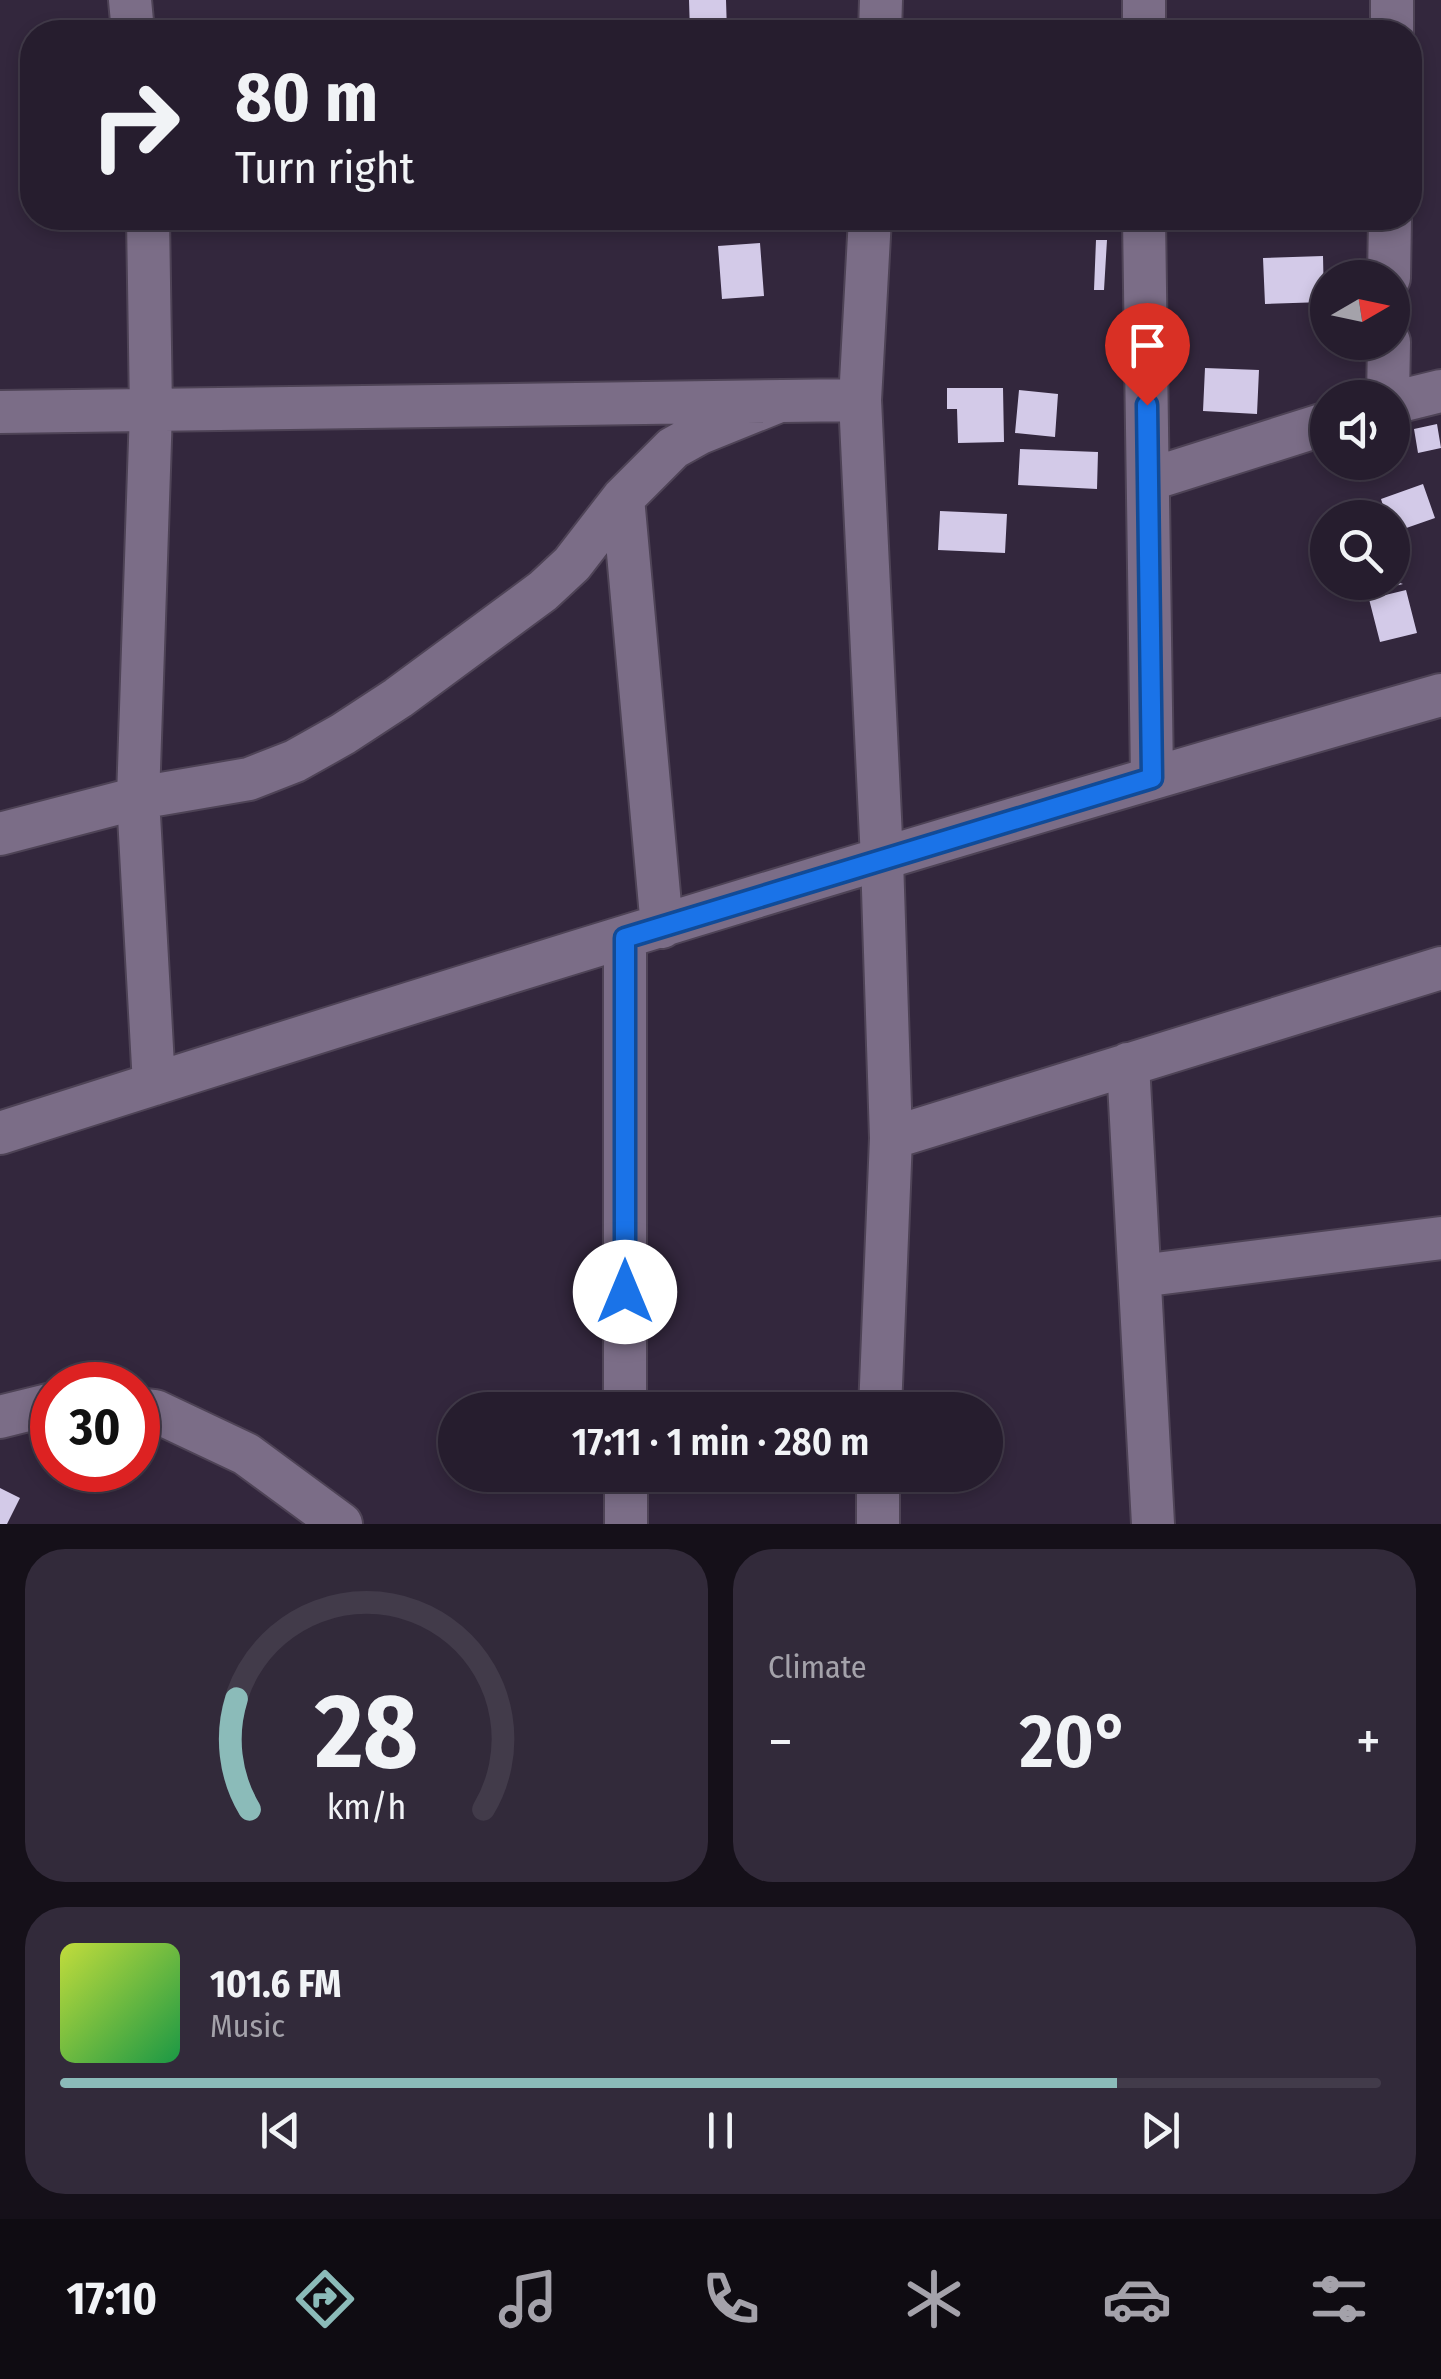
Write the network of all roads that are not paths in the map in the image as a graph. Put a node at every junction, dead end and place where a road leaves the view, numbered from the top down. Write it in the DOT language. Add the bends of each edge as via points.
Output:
graph roads {
  1 [pos="148,230"];
  2 [pos="869,230"];
  3 [pos="1144,230"];
  4 [pos="1390,230"];
  5 [pos="1390,260"];
  6 [pos="1441,390"];
  7 [pos="1410,396"];
  8 [pos="860,400"];
  9 [pos="777,402"];
  10 [pos="151,411"];
  11 [pos="0,412"];
  12 [pos="1310,429"];
  13 [pos="1148,480"];
  14 [pos="623,498"];
  15 [pos="1441,694"];
  16 [pos="1152,778"];
  17 [pos="138,798"];
  18 [pos="0,834"];
  19 [pos="882,859"];
  20 [pos="643,933"];
  21 [pos="1441,968"];
  22 [pos="1128,1064"];
  23 [pos="154,1084"];
  24 [pos="0,1133"];
  25 [pos="891,1138"];
  26 [pos="1441,1238"];
  27 [pos="1140,1276"];
  28 [pos="626,1392"];
  29 [pos="881,1392"];
  30 [pos="30,1410"];
  31 [pos="160,1413"];
  32 [pos="0,1417"];
  33 [pos="626,1492"];
  34 [pos="878,1492"];
  35 [pos="340,1524"];
  36 [pos="626,1524"];
  37 [pos="878,1524"];
  38 [pos="1153,1524"];
  1 -- 10 [label="street"];
  2 -- 8 [label="street"];
  3 -- 13 [label="street"];
  4 -- 5 [label="street"];
  6 -- 7 [label="street"];
  8 -- 9 [label="street"];
  8 -- 19 [label="street"];
  9 -- 10 [label="street"];
  9 -- 14 [label="street" via="673,448"];
  10 -- 11 [label="street"];
  10 -- 17 [label="street"];
  12 -- 13 [label="street"];
  13 -- 16 [label="street"];
  14 -- 17 [label="street" via="543,591 343,734 249,779"];
  14 -- 20 [label="street"];
  15 -- 16 [label="street"];
  16 -- 19 [label="street"];
  17 -- 18 [label="street"];
  17 -- 23 [label="street"];
  19 -- 20 [label="street"];
  19 -- 25 [label="street"];
  20 -- 23 [label="street"];
  20 -- 28 [label="street"];
  21 -- 22 [label="street"];
  22 -- 25 [label="street"];
  22 -- 27 [label="street"];
  23 -- 24 [label="street"];
  25 -- 29 [label="street"];
  26 -- 27 [label="street"];
  27 -- 38 [label="street"];
  30 -- 32 [label="street"];
  31 -- 35 [label="street" via="246,1454"];
  33 -- 36 [label="street"];
  34 -- 37 [label="street"];
}
